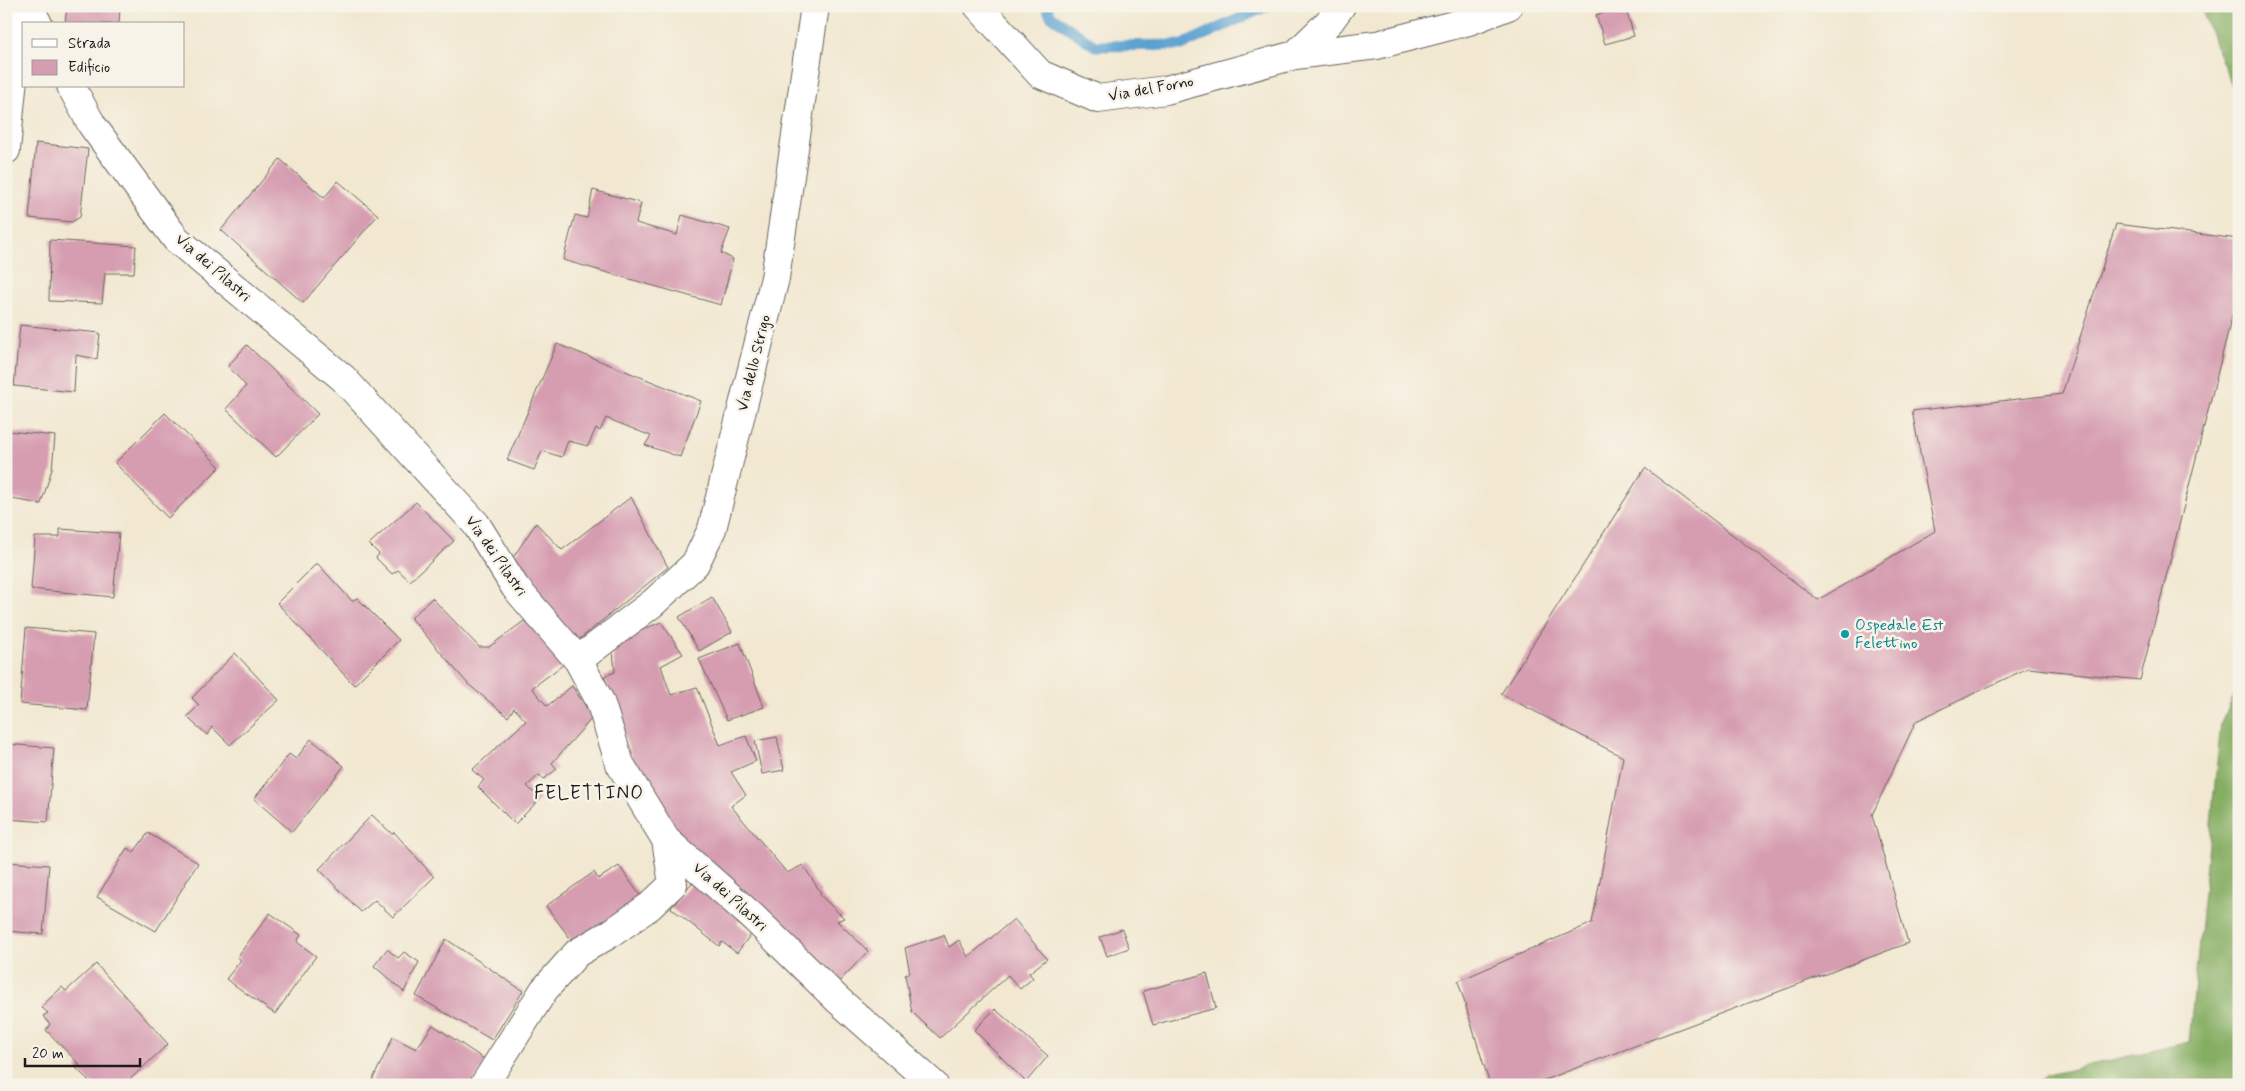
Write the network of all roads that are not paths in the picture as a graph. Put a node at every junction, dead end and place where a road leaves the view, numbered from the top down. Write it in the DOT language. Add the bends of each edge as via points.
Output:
graph roads {
  1 [pos="20,6"];
  2 [pos="29,6"];
  3 [pos="815,6"];
  4 [pos="978,6"];
  5 [pos="1341,6"];
  6 [pos="1508,6"];
  7 [pos="37,22"];
  8 [pos="1295,55"];
  9 [pos="72,88"];
  10 [pos="6,150"];
  11 [pos="578,660"];
  12 [pos="666,840"];
  13 [pos="484,1085"];
  14 [pos="934,1085"];
  1 -- 10 [label="street"];
  2 -- 7 [label="street"];
  3 -- 11 [label="street, Via dello Strigo" via="775,278 712,529 695,564 653,603"];
  4 -- 8 [label="street, Via del Forno" via="1040,74 1098,99 1166,90"];
  5 -- 8 [label="street, Via del Forno"];
  6 -- 8 [label="street, Via del Forno" via="1469,21 1377,44"];
  9 -- 11 [label="street, Via dei Pilastri" via="92,124 176,239 343,378 476,524 515,587"];
  11 -- 12 [label="street, Via dei Pilastri" via="600,701 620,764"];
  12 -- 13 [label="street" via="674,884 642,912 577,953 544,990"];
  12 -- 14 [label="street, Via dei Pilastri"];
}
